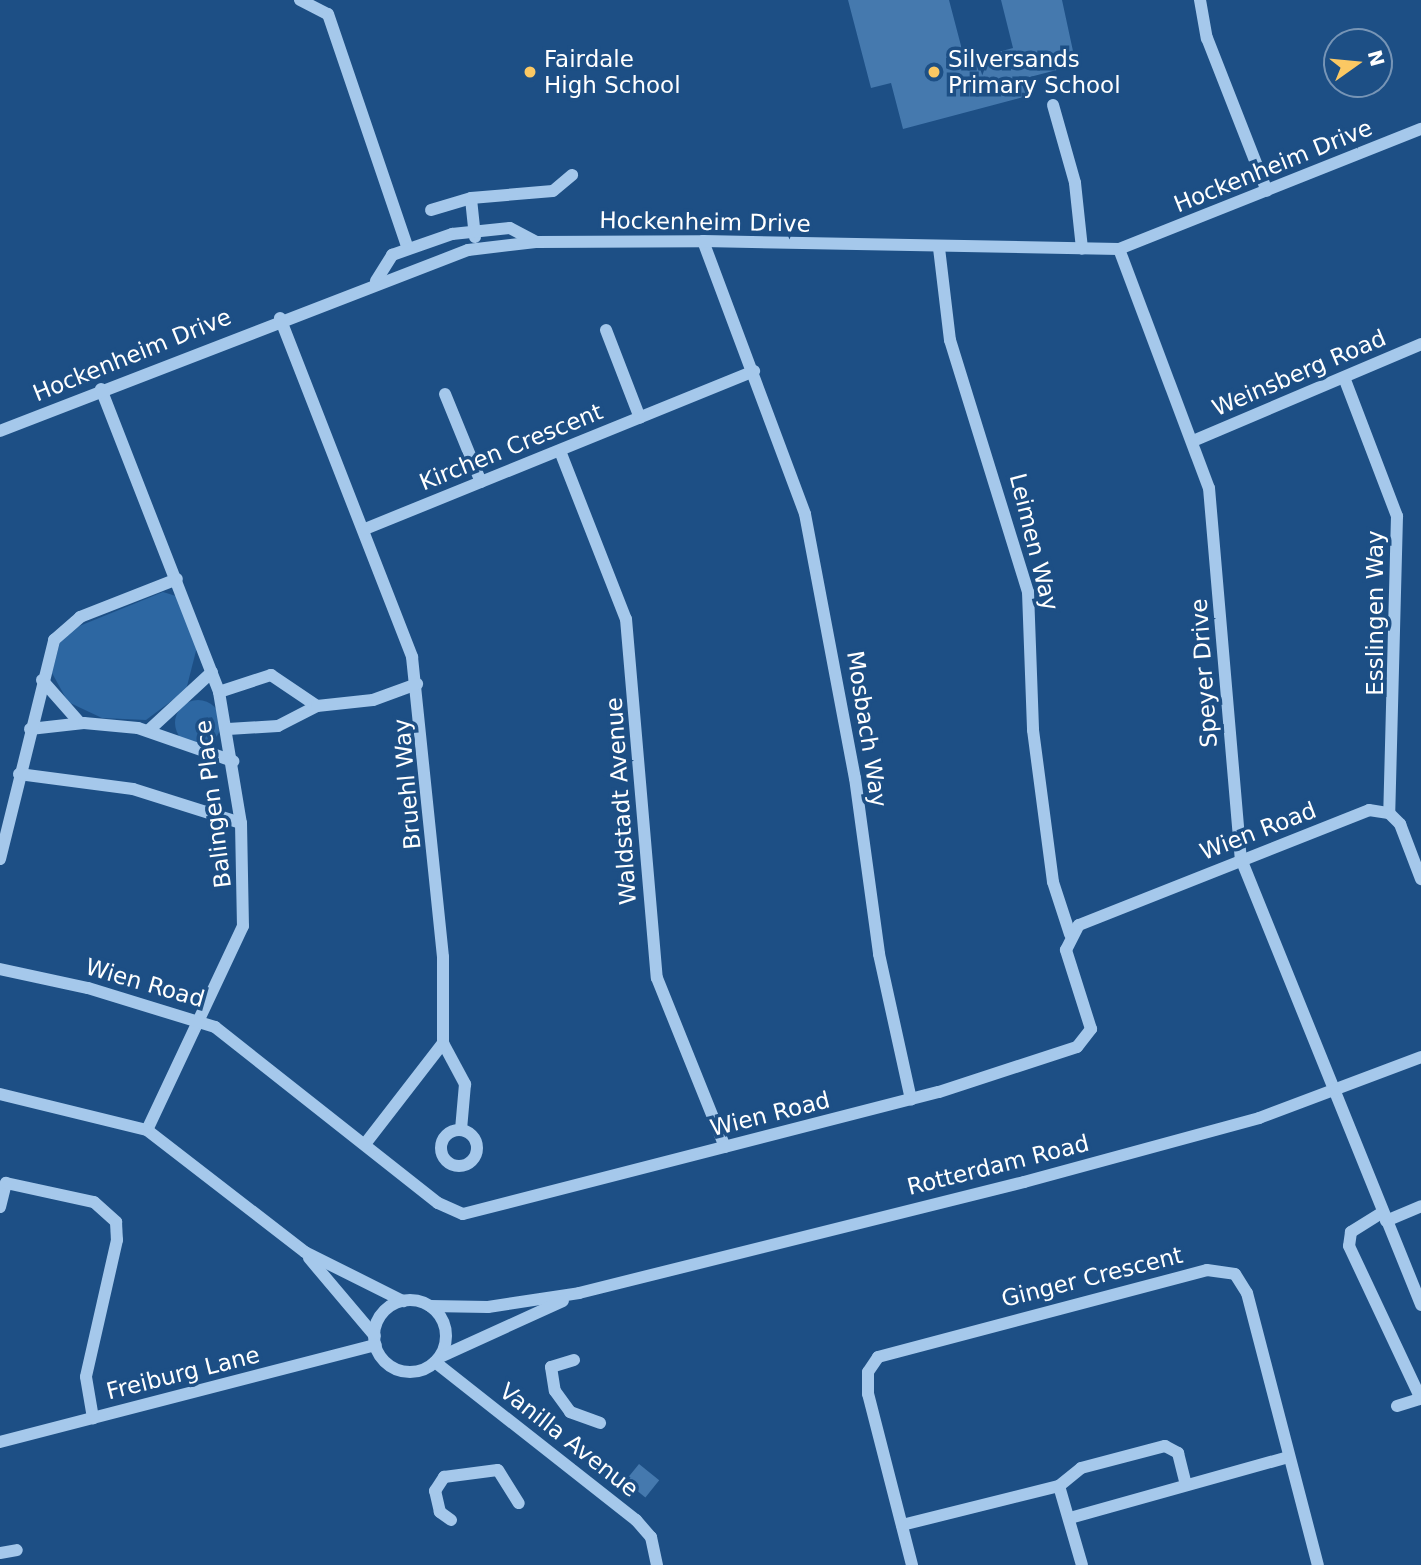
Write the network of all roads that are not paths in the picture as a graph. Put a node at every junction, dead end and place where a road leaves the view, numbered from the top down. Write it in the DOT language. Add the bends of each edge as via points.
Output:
graph roads {
  1 [pos="300,0"];
  2 [pos="1200,0"];
  3 [pos="1053,105"];
  4 [pos="1421,130"];
  5 [pos="572,175"];
  6 [pos="1267,191"];
  7 [pos="471,198"];
  8 [pos="431,210"];
  9 [pos="474,230"];
  10 [pos="703,241"];
  11 [pos="536,242"];
  12 [pos="477,248"];
  13 [pos="939,248"];
  14 [pos="408,249"];
  15 [pos="1082,249"];
  16 [pos="1119,249"];
  17 [pos="376,281"];
  18 [pos="280,318"];
  19 [pos="606,330"];
  20 [pos="1421,344"];
  21 [pos="754,371"];
  22 [pos="1345,380"];
  23 [pos="101,389"];
  24 [pos="445,394"];
  25 [pos="640,418"];
  26 [pos="0,431"];
  27 [pos="1193,441"];
  28 [pos="559,450"];
  29 [pos="481,482"];
  30 [pos="365,529"];
  31 [pos="177,579"];
  32 [pos="212,672"];
  33 [pos="42,680"];
  34 [pos="417,684"];
  35 [pos="219,692"];
  36 [pos="317,706"];
  37 [pos="80,723"];
  38 [pos="30,729"];
  39 [pos="228,729"];
  40 [pos="148,731"];
  41 [pos="233,761"];
  42 [pos="19,775"];
  43 [pos="1389,813"];
  44 [pos="241,823"];
  45 [pos="0,859"];
  46 [pos="1241,859"];
  47 [pos="1421,879"];
  48 [pos="1070,934"];
  49 [pos="0,969"];
  50 [pos="202,1020"];
  51 [pos="443,1043"];
  52 [pos="1421,1057"];
  53 [pos="1332,1093"];
  54 [pos="0,1094"];
  55 [pos="911,1100"];
  56 [pos="147,1130"];
  57 [pos="461,1130"];
  58 [pos="365,1144"];
  59 [pos="725,1147"];
  60 [pos="3,1182"];
  61 [pos="1421,1206"];
  62 [pos="0,1207"];
  63 [pos="1384,1216"];
  64 [pos="305,1252"];
  65 [pos="579,1293"];
  66 [pos="403,1301"];
  67 [pos="1421,1305"];
  68 [pos="430,1306"];
  69 [pos="375,1340"];
  70 [pos="438,1359"];
  71 [pos="574,1360"];
  72 [pos="1417,1396"];
  73 [pos="1397,1406"];
  74 [pos="93,1418"];
  75 [pos="600,1423"];
  76 [pos="0,1441"];
  77 [pos="1287,1457"];
  78 [pos="1186,1485"];
  79 [pos="1059,1486"];
  80 [pos="519,1503"];
  81 [pos="1070,1518"];
  82 [pos="451,1520"];
  83 [pos="902,1525"];
  84 [pos="17,1549"];
  85 [pos="0,1553"];
  86 [pos="657,1565"];
  87 [pos="912,1565"];
  88 [pos="1082,1565"];
  89 [pos="1318,1565"];
  1 -- 14 [label="street" via="328,14"];
  2 -- 6 [label="street" via="1207,38"];
  3 -- 15 [label="street" via="1075,183"];
  4 -- 6 [label="street, Hockenheim Drive"];
  5 -- 7 [label="street" via="553,191"];
  6 -- 16 [label="street, Hockenheim Drive"];
  7 -- 8 [label="street"];
  7 -- 9 [label="street"];
  9 -- 11 [label="street" via="510,228"];
  9 -- 12 [label="street"];
  9 -- 14 [label="street"];
  10 -- 11 [label="street, Hockenheim Drive"];
  10 -- 13 [label="street, Hockenheim Drive"];
  10 -- 21 [label="street"];
  11 -- 12 [label="street, Hockenheim Drive"];
  12 -- 17 [label="street, Hockenheim Drive"];
  13 -- 15 [label="street, Hockenheim Drive"];
  13 -- 48 [label="street, Leimen Way" via="950,340 1028,592 1033,730 1053,882"];
  14 -- 17 [label="street" via="385,261"];
  15 -- 16 [label="street, Hockenheim Drive"];
  16 -- 27 [label="street, Speyer Drive"];
  17 -- 18 [label="street, Hockenheim Drive"];
  18 -- 23 [label="street, Hockenheim Drive"];
  18 -- 30 [label="street"];
  19 -- 25 [label="street"];
  20 -- 22 [label="street, Weinsberg Road"];
  21 -- 25 [label="street, Kirchen Crescent"];
  21 -- 55 [label="street, Mosbach Way" via="799,493 828,616 878,954"];
  22 -- 27 [label="street, Weinsberg Road"];
  22 -- 43 [label="street, Esslingen Way" via="1396,516"];
  23 -- 26 [label="street, Hockenheim Drive"];
  23 -- 31 [label="street, Balingen Place"];
  24 -- 29 [label="street"];
  25 -- 28 [label="street, Kirchen Crescent"];
  27 -- 46 [label="street, Speyer Drive" via="1213,512"];
  28 -- 29 [label="street, Kirchen Crescent"];
  28 -- 59 [label="street, Waldstadt Avenue" via="626,619 657,978"];
  29 -- 30 [label="street, Kirchen Crescent"];
  30 -- 34 [label="street, Bruehl Way" via="409,645"];
  31 -- 32 [label="street, Balingen Place"];
  31 -- 33 [label="street" via="73,622 54,640"];
  32 -- 35 [label="street, Balingen Place"];
  32 -- 40 [label="street"];
  33 -- 37 [label="street"];
  33 -- 38 [label="street"];
  34 -- 36 [label="street" via="373,700"];
  34 -- 51 [label="street, Bruehl Way" via="443,957"];
  35 -- 36 [label="street" via="271,675"];
  35 -- 39 [label="street, Balingen Place"];
  36 -- 39 [label="street" via="278,726"];
  37 -- 38 [label="street"];
  37 -- 40 [label="street"];
  38 -- 42 [label="street"];
  39 -- 41 [label="street, Balingen Place"];
  40 -- 41 [label="street"];
  41 -- 44 [label="street, Balingen Place"];
  42 -- 44 [label="street" via="133,789"];
  42 -- 45 [label="street"];
  43 -- 46 [label="street, Wien Road" via="1369,810"];
  43 -- 47 [label="street" via="1405,833"];
  44 -- 50 [label="street, Balingen Place" via="243,926"];
  46 -- 48 [label="street, Wien Road"];
  46 -- 53 [label="street, Speyer Drive"];
  48 -- 55 [label="street, Wien Road" via="1066,950 1089,1013 1087,1038"];
  49 -- 50 [label="street, Wien Road"];
  50 -- 56 [label="street, Balingen Place"];
  50 -- 58 [label="street, Wien Road"];
  51 -- 57 [label="street, Bruehl Way" via="465,1084"];
  51 -- 58 [label="street"];
  52 -- 53 [label="street, Rotterdam Road"];
  53 -- 63 [label="street, Speyer Drive"];
  53 -- 65 [label="street, Rotterdam Road" via="1024,1181"];
  54 -- 56 [label="street"];
  55 -- 59 [label="street, Wien Road"];
  56 -- 64 [label="street"];
  58 -- 59 [label="street, Wien Road" via="438,1203 463,1214"];
  60 -- 62 [label="street"];
  60 -- 74 [label="street" via="93,1202 118,1227 86,1377"];
  61 -- 63 [label="street"];
  63 -- 67 [label="street, Speyer Drive"];
  63 -- 72 [label="street" via="1351,1232 1349,1246"];
  64 -- 66 [label="street"];
  64 -- 69 [label="street"];
  65 -- 68 [label="street, Rotterdam Road" via="502,1306"];
  65 -- 70 [label="street, Rotterdam Road"];
  66 -- 68 [label="street"];
  66 -- 69 [label="street" via="383,1313"];
  68 -- 70 [label="street" via="445,1329"];
  69 -- 70 [label="street" via="388,1364 403,1371"];
  69 -- 74 [label="street, Freiburg Lane"];
  70 -- 86 [label="street, Vanilla Avenue" via="636,1520 651,1538"];
  71 -- 75 [label="street" via="551,1367 555,1391 570,1412"];
  72 -- 73 [label="street"];
  74 -- 76 [label="street, Freiburg Lane"];
  77 -- 78 [label="street"];
  77 -- 83 [label="street, Ginger Crescent" via="1247,1293 1235,1274 1207,1270 878,1357 867,1372 868,1394"];
  77 -- 89 [label="street, Ginger Crescent"];
  78 -- 79 [label="street" via="1178,1453 1167,1446 1081,1468"];
  78 -- 81 [label="street"];
  79 -- 81 [label="street"];
  79 -- 83 [label="street"];
  80 -- 82 [label="street" via="498,1470 444,1477 435,1491 440,1512"];
  81 -- 88 [label="street"];
  83 -- 87 [label="street, Ginger Crescent"];
  84 -- 85 [label="street"];
}
